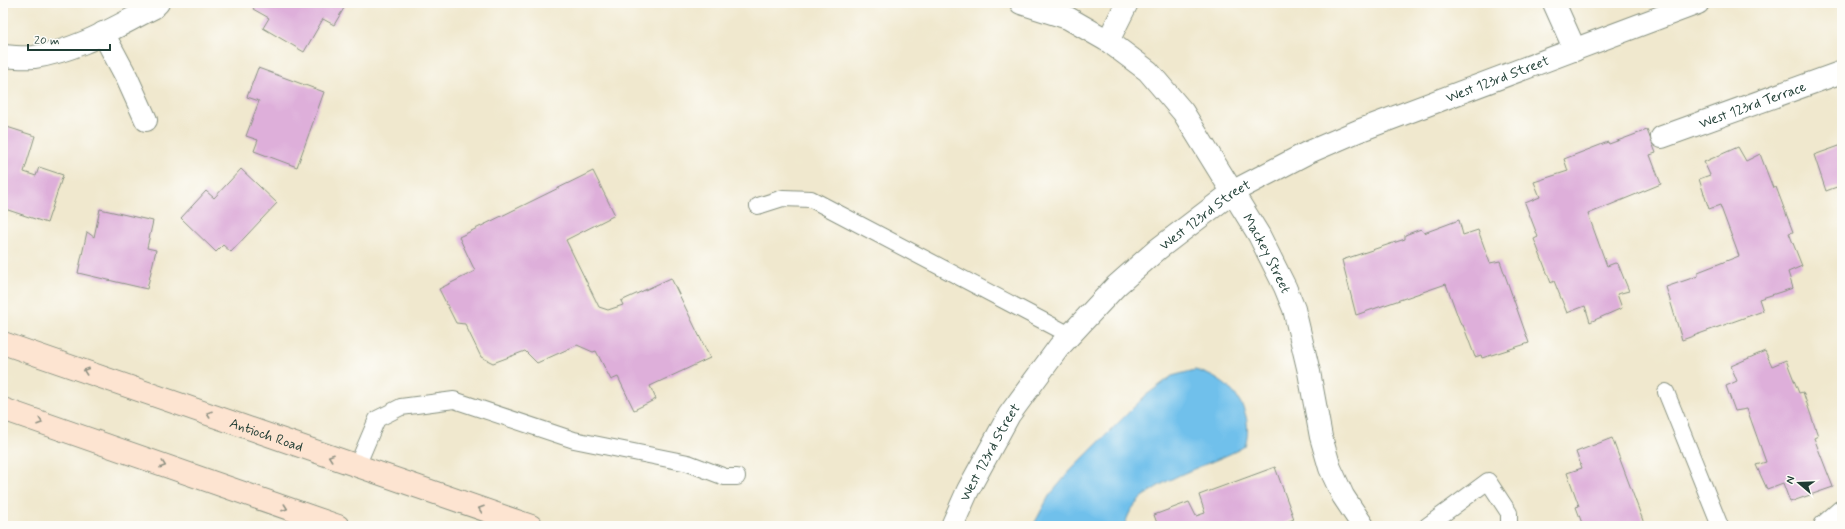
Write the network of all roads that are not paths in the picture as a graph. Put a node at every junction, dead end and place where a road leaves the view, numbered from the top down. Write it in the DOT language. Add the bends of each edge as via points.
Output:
graph roads {
  1 [pos="158,3"];
  2 [pos="1021,3"];
  3 [pos="1127,3"];
  4 [pos="1554,3"];
  5 [pos="1698,3"];
  6 [pos="103,33"];
  7 [pos="1108,41"];
  8 [pos="1575,50"];
  9 [pos="3,56"];
  10 [pos="1842,72"];
  11 [pos="146,120"];
  12 [pos="1662,137"];
  13 [pos="1234,191"];
  14 [pos="758,206"];
  15 [pos="1070,335"];
  16 [pos="3,342"];
  17 [pos="1666,392"];
  18 [pos="3,409"];
  19 [pos="357,466"];
  20 [pos="737,477"];
  21 [pos="1842,511"];
  22 [pos="338,526"];
  23 [pos="531,526"];
  24 [pos="952,526"];
  25 [pos="1363,526"];
  26 [pos="1427,526"];
  27 [pos="1509,526"];
  28 [pos="1720,526"];
  29 [pos="1825,526"];
  1 -- 6 [label="street"];
  2 -- 7 [label="street, Mackey Street" via="1068,18"];
  3 -- 7 [label="street"];
  4 -- 8 [label="street"];
  5 -- 8 [label="street, West 123rd Street"];
  6 -- 9 [label="street" via="66,50 32,57"];
  6 -- 11 [label="street"];
  7 -- 13 [label="street, Mackey Street" via="1148,71 1183,112"];
  8 -- 13 [label="street, West 123rd Street" via="1358,131 1307,153"];
  10 -- 12 [label="street, West 123rd Terrace"];
  13 -- 15 [label="street, West 123rd Street" via="1158,249 1116,286"];
  13 -- 25 [label="street, Mackey Street" via="1260,235 1294,309 1330,468 1343,496"];
  14 -- 15 [label="lane" via="783,198 811,199"];
  15 -- 24 [label="street, West 123rd Street" via="1009,415 968,490"];
  19 -- 16 [label="main road, Antioch Road, one-way"];
  17 -- 28 [label="lane"];
  18 -- 22 [label="main road, one-way"];
  19 -- 20 [label="lane" via="377,419 401,407 454,400 574,440 688,463 725,477"];
  23 -- 19 [label="main road, Antioch Road, one-way"];
  21 -- 29 [label="street"];
  26 -- 27 [label="lane" via="1488,481 1509,513"];
}
